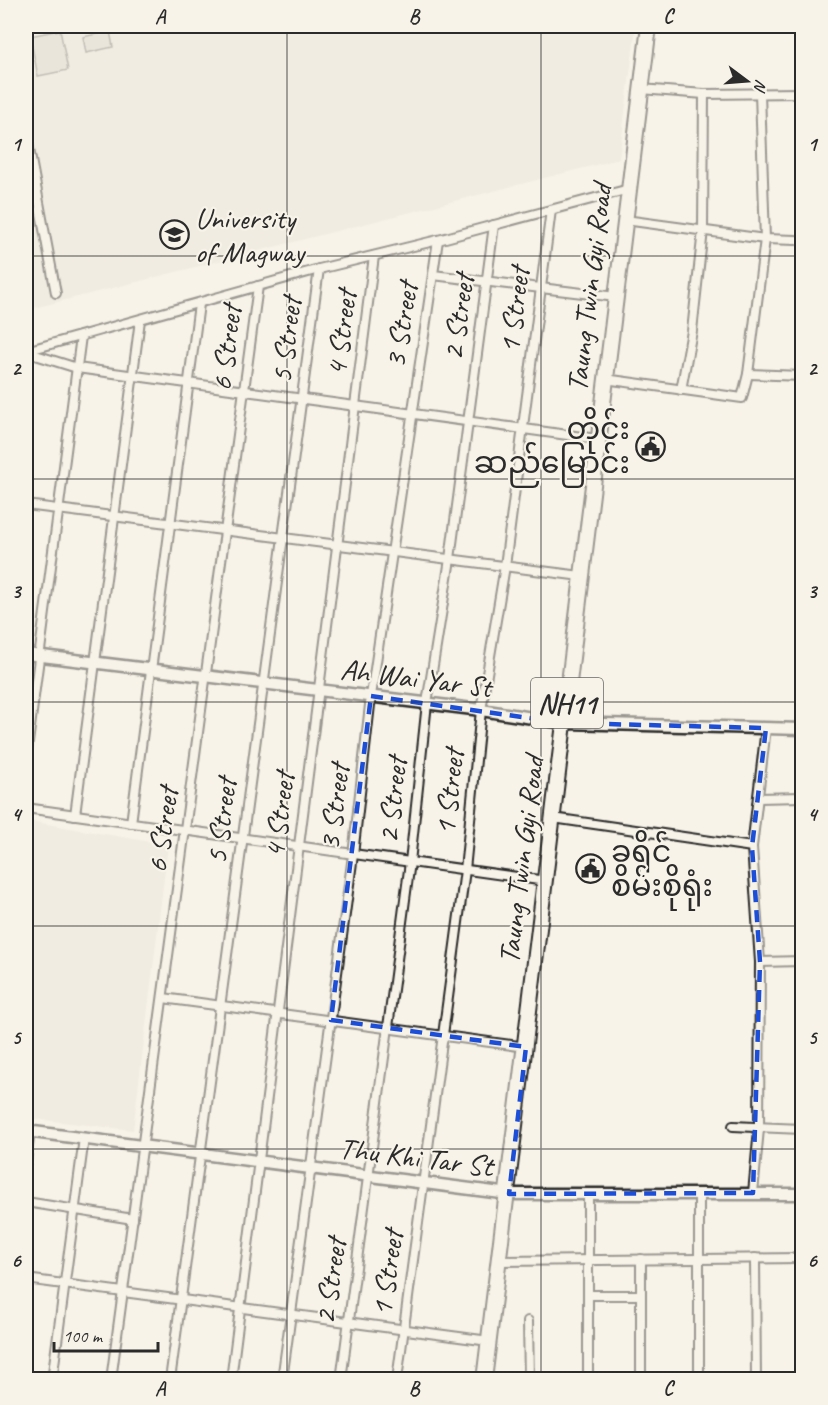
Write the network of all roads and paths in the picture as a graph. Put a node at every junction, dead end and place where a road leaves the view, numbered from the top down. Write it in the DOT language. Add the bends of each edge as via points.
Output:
graph roads {
  1 [pos="649,26"];
  2 [pos="641,89"];
  3 [pos="760,93"];
  4 [pos="802,93"];
  5 [pos="704,94"];
  6 [pos="26,133"];
  7 [pos="629,189"];
  8 [pos="551,210"];
  9 [pos="626,220"];
  10 [pos="494,225"];
  11 [pos="703,230"];
  12 [pos="765,239"];
  13 [pos="438,240"];
  14 [pos="796,240"];
  15 [pos="374,256"];
  16 [pos="319,269"];
  17 [pos="433,275"];
  18 [pos="486,282"];
  19 [pos="258,286"];
  20 [pos="541,289"];
  21 [pos="56,293"];
  22 [pos="616,297"];
  23 [pos="199,304"];
  24 [pos="140,320"];
  25 [pos="81,336"];
  26 [pos="26,351"];
  27 [pos="77,368"];
  28 [pos="748,374"];
  29 [pos="132,376"];
  30 [pos="802,376"];
  31 [pos="605,379"];
  32 [pos="188,383"];
  33 [pos="681,390"];
  34 [pos="245,391"];
  35 [pos="303,399"];
  36 [pos="357,406"];
  37 [pos="412,414"];
  38 [pos="468,422"];
  39 [pos="523,429"];
  40 [pos="597,439"];
  41 [pos="26,506"];
  42 [pos="58,510"];
  43 [pos="114,517"];
  44 [pos="170,524"];
  45 [pos="226,531"];
  46 [pos="284,538"];
  47 [pos="339,545"];
  48 [pos="393,552"];
  49 [pos="450,560"];
  50 [pos="505,566"];
  51 [pos="580,576"];
  52 [pos="26,654"];
  53 [pos="40,656"];
  54 [pos="96,663"];
  55 [pos="151,670"];
  56 [pos="206,676"];
  57 [pos="263,683"];
  58 [pos="318,690"];
  59 [pos="371,696"];
  60 [pos="427,703"];
  61 [pos="482,710"];
  62 [pos="565,723"];
  63 [pos="766,728"];
  64 [pos="802,729"];
  65 [pos="26,758"];
  66 [pos="802,797"];
  67 [pos="758,798"];
  68 [pos="26,808"];
  69 [pos="75,815"];
  70 [pos="554,818"];
  71 [pos="130,823"];
  72 [pos="186,831"];
  73 [pos="243,839"];
  74 [pos="300,847"];
  75 [pos="752,847"];
  76 [pos="353,855"];
  77 [pos="410,862"];
  78 [pos="465,870"];
  79 [pos="546,882"];
  80 [pos="802,961"];
  81 [pos="760,962"];
  82 [pos="163,998"];
  83 [pos="221,1005"];
  84 [pos="278,1013"];
  85 [pos="330,1020"];
  86 [pos="388,1028"];
  87 [pos="443,1036"];
  88 [pos="526,1047"];
  89 [pos="733,1126"];
  90 [pos="759,1129"];
  91 [pos="802,1129"];
  92 [pos="28,1131"];
  93 [pos="84,1138"];
  94 [pos="143,1146"];
  95 [pos="201,1154"];
  96 [pos="259,1161"];
  97 [pos="26,1162"];
  98 [pos="311,1168"];
  99 [pos="368,1175"];
  100 [pos="423,1183"];
  101 [pos="588,1193"];
  102 [pos="699,1193"];
  103 [pos="753,1193"];
  104 [pos="508,1194"];
  105 [pos="802,1194"];
  106 [pos="26,1202"];
  107 [pos="75,1210"];
  108 [pos="133,1219"];
  109 [pos="699,1258"];
  110 [pos="755,1258"];
  111 [pos="802,1258"];
  112 [pos="588,1259"];
  113 [pos="641,1259"];
  114 [pos="500,1261"];
  115 [pos="26,1279"];
  116 [pos="65,1284"];
  117 [pos="123,1292"];
  118 [pos="588,1294"];
  119 [pos="641,1295"];
  120 [pos="181,1300"];
  121 [pos="240,1308"];
  122 [pos="291,1315"];
  123 [pos="528,1321"];
  124 [pos="349,1322"];
  125 [pos="404,1330"];
  126 [pos="489,1341"];
  127 [pos="52,1380"];
  128 [pos="111,1380"];
  129 [pos="170,1380"];
  130 [pos="231,1380"];
  131 [pos="282,1380"];
  132 [pos="341,1380"];
  133 [pos="397,1380"];
  134 [pos="484,1380"];
  135 [pos="529,1380"];
  136 [pos="588,1380"];
  137 [pos="641,1380"];
  138 [pos="699,1380"];
  139 [pos="756,1380"];
  1 -- 2 [label="highway, Taung Twin Gyi Road / NH11"];
  2 -- 5 [label="street"];
  2 -- 7 [label="highway, Taung Twin Gyi Road / NH11"];
  3 -- 4 [label="street"];
  3 -- 5 [label="street"];
  3 -- 12 [label="street"];
  5 -- 11 [label="street"];
  6 -- 21 [label="street"];
  7 -- 8 [label="street"];
  7 -- 9 [label="highway, Taung Twin Gyi Road / NH11"];
  8 -- 10 [label="street"];
  8 -- 20 [label="street, 1 Street"];
  9 -- 11 [label="street"];
  9 -- 22 [label="highway, Taung Twin Gyi Road / NH11"];
  10 -- 13 [label="street"];
  10 -- 18 [label="street, 2 Street"];
  11 -- 12 [label="street"];
  11 -- 33 [label="street"];
  12 -- 14 [label="street"];
  12 -- 28 [label="street"];
  13 -- 15 [label="street"];
  13 -- 17 [label="street, 3 Street"];
  15 -- 16 [label="street"];
  15 -- 36 [label="street, 4 Street"];
  16 -- 19 [label="street"];
  16 -- 35 [label="street, 5 Street"];
  17 -- 18 [label="street"];
  17 -- 37 [label="street, 3 Street"];
  18 -- 20 [label="street"];
  18 -- 38 [label="street, 2 Street"];
  19 -- 23 [label="street"];
  19 -- 34 [label="street, 6 Street"];
  20 -- 22 [label="street"];
  20 -- 39 [label="street, 1 Street"];
  22 -- 31 [label="highway, Taung Twin Gyi Road / NH11"];
  23 -- 24 [label="street"];
  23 -- 32 [label="street"];
  24 -- 25 [label="street"];
  24 -- 29 [label="street"];
  25 -- 26 [label="street"];
  25 -- 27 [label="street"];
  26 -- 27 [label="street"];
  27 -- 29 [label="street"];
  27 -- 42 [label="street"];
  28 -- 30 [label="street"];
  28 -- 33 [label="street" via="742,399"];
  29 -- 32 [label="street"];
  29 -- 43 [label="street"];
  31 -- 33 [label="street"];
  31 -- 40 [label="highway, Taung Twin Gyi Road / NH11"];
  32 -- 34 [label="street"];
  32 -- 44 [label="street"];
  34 -- 35 [label="street"];
  34 -- 45 [label="street, 6 Street"];
  35 -- 36 [label="street"];
  35 -- 46 [label="street, 5 Street"];
  36 -- 37 [label="street"];
  36 -- 47 [label="street, 4 Street"];
  37 -- 38 [label="street"];
  37 -- 48 [label="street, 3 Street"];
  38 -- 39 [label="street"];
  38 -- 49 [label="street, 2 Street"];
  39 -- 40 [label="street"];
  39 -- 50 [label="street, 1 Street"];
  40 -- 51 [label="highway, Taung Twin Gyi Road / NH11"];
  41 -- 42 [label="street"];
  42 -- 43 [label="street"];
  42 -- 53 [label="street"];
  43 -- 44 [label="street"];
  43 -- 54 [label="street"];
  44 -- 45 [label="street"];
  44 -- 55 [label="street"];
  45 -- 46 [label="street"];
  45 -- 56 [label="street, 6 Street"];
  46 -- 47 [label="street"];
  46 -- 57 [label="street, 5 Street"];
  47 -- 48 [label="street"];
  47 -- 58 [label="street, 4 Street"];
  48 -- 49 [label="street"];
  48 -- 59 [label="street, 3 Street"];
  49 -- 50 [label="street"];
  49 -- 60 [label="street, 2 Street"];
  50 -- 51 [label="street"];
  50 -- 61 [label="street, 1 Street"];
  51 -- 62 [label="highway, Taung Twin Gyi Road / NH11"];
  52 -- 53 [label="street, Ah Wai Yar St"];
  53 -- 54 [label="street, Ah Wai Yar St"];
  53 -- 65 [label="street"];
  54 -- 55 [label="street, Ah Wai Yar St"];
  54 -- 69 [label="street"];
  55 -- 56 [label="street, Ah Wai Yar St"];
  55 -- 71 [label="street"];
  56 -- 57 [label="street, Ah Wai Yar St"];
  56 -- 72 [label="street, 6 Street"];
  57 -- 58 [label="street, Ah Wai Yar St"];
  57 -- 73 [label="street, 5 Street"];
  58 -- 59 [label="street, Ah Wai Yar St"];
  58 -- 74 [label="street, 4 Street"];
  59 -- 60 [label="street, Ah Wai Yar St"];
  59 -- 76 [label="street, 3 Street"];
  60 -- 61 [label="street, Ah Wai Yar St"];
  60 -- 77 [label="street, 2 Street"];
  61 -- 62 [label="street, Ah Wai Yar St"];
  61 -- 78 [label="street, 1 Street"];
  62 -- 63 [label="street, Ah Wai Yar St"];
  62 -- 70 [label="highway, Taung Twin Gyi Road / NH11"];
  63 -- 64 [label="street, Ah Wai Yar St"];
  63 -- 67 [label="street"];
  66 -- 67 [label="street"];
  67 -- 75 [label="street"];
  68 -- 69 [label="street"];
  69 -- 71 [label="street"];
  70 -- 75 [label="street"];
  70 -- 79 [label="highway, Taung Twin Gyi Road / NH11"];
  71 -- 72 [label="street"];
  72 -- 73 [label="street"];
  72 -- 82 [label="street, 6 Street"];
  73 -- 74 [label="street"];
  73 -- 83 [label="street, 5 Street"];
  74 -- 76 [label="street"];
  74 -- 84 [label="street, 4 Street"];
  75 -- 81 [label="street"];
  76 -- 77 [label="street"];
  76 -- 85 [label="street, 3 Street"];
  77 -- 78 [label="street"];
  77 -- 86 [label="street, 2 Street"];
  78 -- 79 [label="street"];
  78 -- 87 [label="street, 1 Street"];
  79 -- 88 [label="highway, Taung Twin Gyi Road / NH11"];
  80 -- 81 [label="street"];
  81 -- 90 [label="street"];
  82 -- 83 [label="street"];
  82 -- 94 [label="street, 6 Street"];
  83 -- 84 [label="street"];
  83 -- 95 [label="street, 5 Street"];
  84 -- 85 [label="street"];
  84 -- 96 [label="street, 4 Street"];
  85 -- 86 [label="street"];
  85 -- 98 [label="street, 3 Street"];
  86 -- 87 [label="street"];
  86 -- 99 [label="street, 2 Street"];
  87 -- 88 [label="street"];
  87 -- 100 [label="street, 1 Street"];
  88 -- 104 [label="highway, Taung Twin Gyi Road / NH11"];
  89 -- 90 [label="street"];
  90 -- 91 [label="street"];
  90 -- 103 [label="street"];
  92 -- 93 [label="street, Thu Khi Tar St"];
  92 -- 97 [label="street"];
  93 -- 94 [label="street, Thu Khi Tar St"];
  93 -- 107 [label="street"];
  94 -- 95 [label="street, Thu Khi Tar St"];
  94 -- 108 [label="street, 6 Street"];
  95 -- 96 [label="street, Thu Khi Tar St"];
  95 -- 120 [label="street, 5 Street"];
  96 -- 98 [label="street, Thu Khi Tar St"];
  96 -- 121 [label="street, 4 Street"];
  98 -- 99 [label="street, Thu Khi Tar St"];
  98 -- 122 [label="street, 3 Street"];
  99 -- 100 [label="street, Thu Khi Tar St"];
  99 -- 124 [label="street, 2 Street"];
  100 -- 104 [label="street, Thu Khi Tar St"];
  100 -- 125 [label="street, 1 Street"];
  101 -- 102 [label="street, Thu Khi Tar St"];
  101 -- 104 [label="street, Thu Khi Tar St"];
  101 -- 112 [label="street"];
  102 -- 103 [label="street, Thu Khi Tar St"];
  102 -- 109 [label="street"];
  103 -- 105 [label="street, Thu Khi Tar St"];
  104 -- 114 [label="highway, Taung Twin Gyi Road / NH11"];
  106 -- 107 [label="street"];
  107 -- 108 [label="street"];
  107 -- 116 [label="street"];
  108 -- 117 [label="street, 6 Street"];
  109 -- 110 [label="street"];
  109 -- 113 [label="street"];
  109 -- 138 [label="street"];
  110 -- 111 [label="street"];
  110 -- 139 [label="street"];
  112 -- 113 [label="street"];
  112 -- 114 [label="street"];
  112 -- 118 [label="street"];
  113 -- 119 [label="street"];
  114 -- 126 [label="highway, Taung Twin Gyi Road / NH11"];
  115 -- 116 [label="street"];
  116 -- 117 [label="street"];
  116 -- 127 [label="street"];
  117 -- 120 [label="street"];
  117 -- 128 [label="street, 6 Street"];
  118 -- 119 [label="street"];
  118 -- 136 [label="street"];
  119 -- 137 [label="street"];
  120 -- 121 [label="street"];
  120 -- 129 [label="street, 5 Street"];
  121 -- 122 [label="street"];
  121 -- 130 [label="street, 4 Street"];
  122 -- 124 [label="street"];
  122 -- 131 [label="street, 3 Street"];
  123 -- 135 [label="street"];
  124 -- 125 [label="street"];
  124 -- 132 [label="street, 2 Street"];
  125 -- 126 [label="street"];
  125 -- 133 [label="street, 1 Street"];
  126 -- 134 [label="highway, Taung Twin Gyi Road / NH11"];
}
